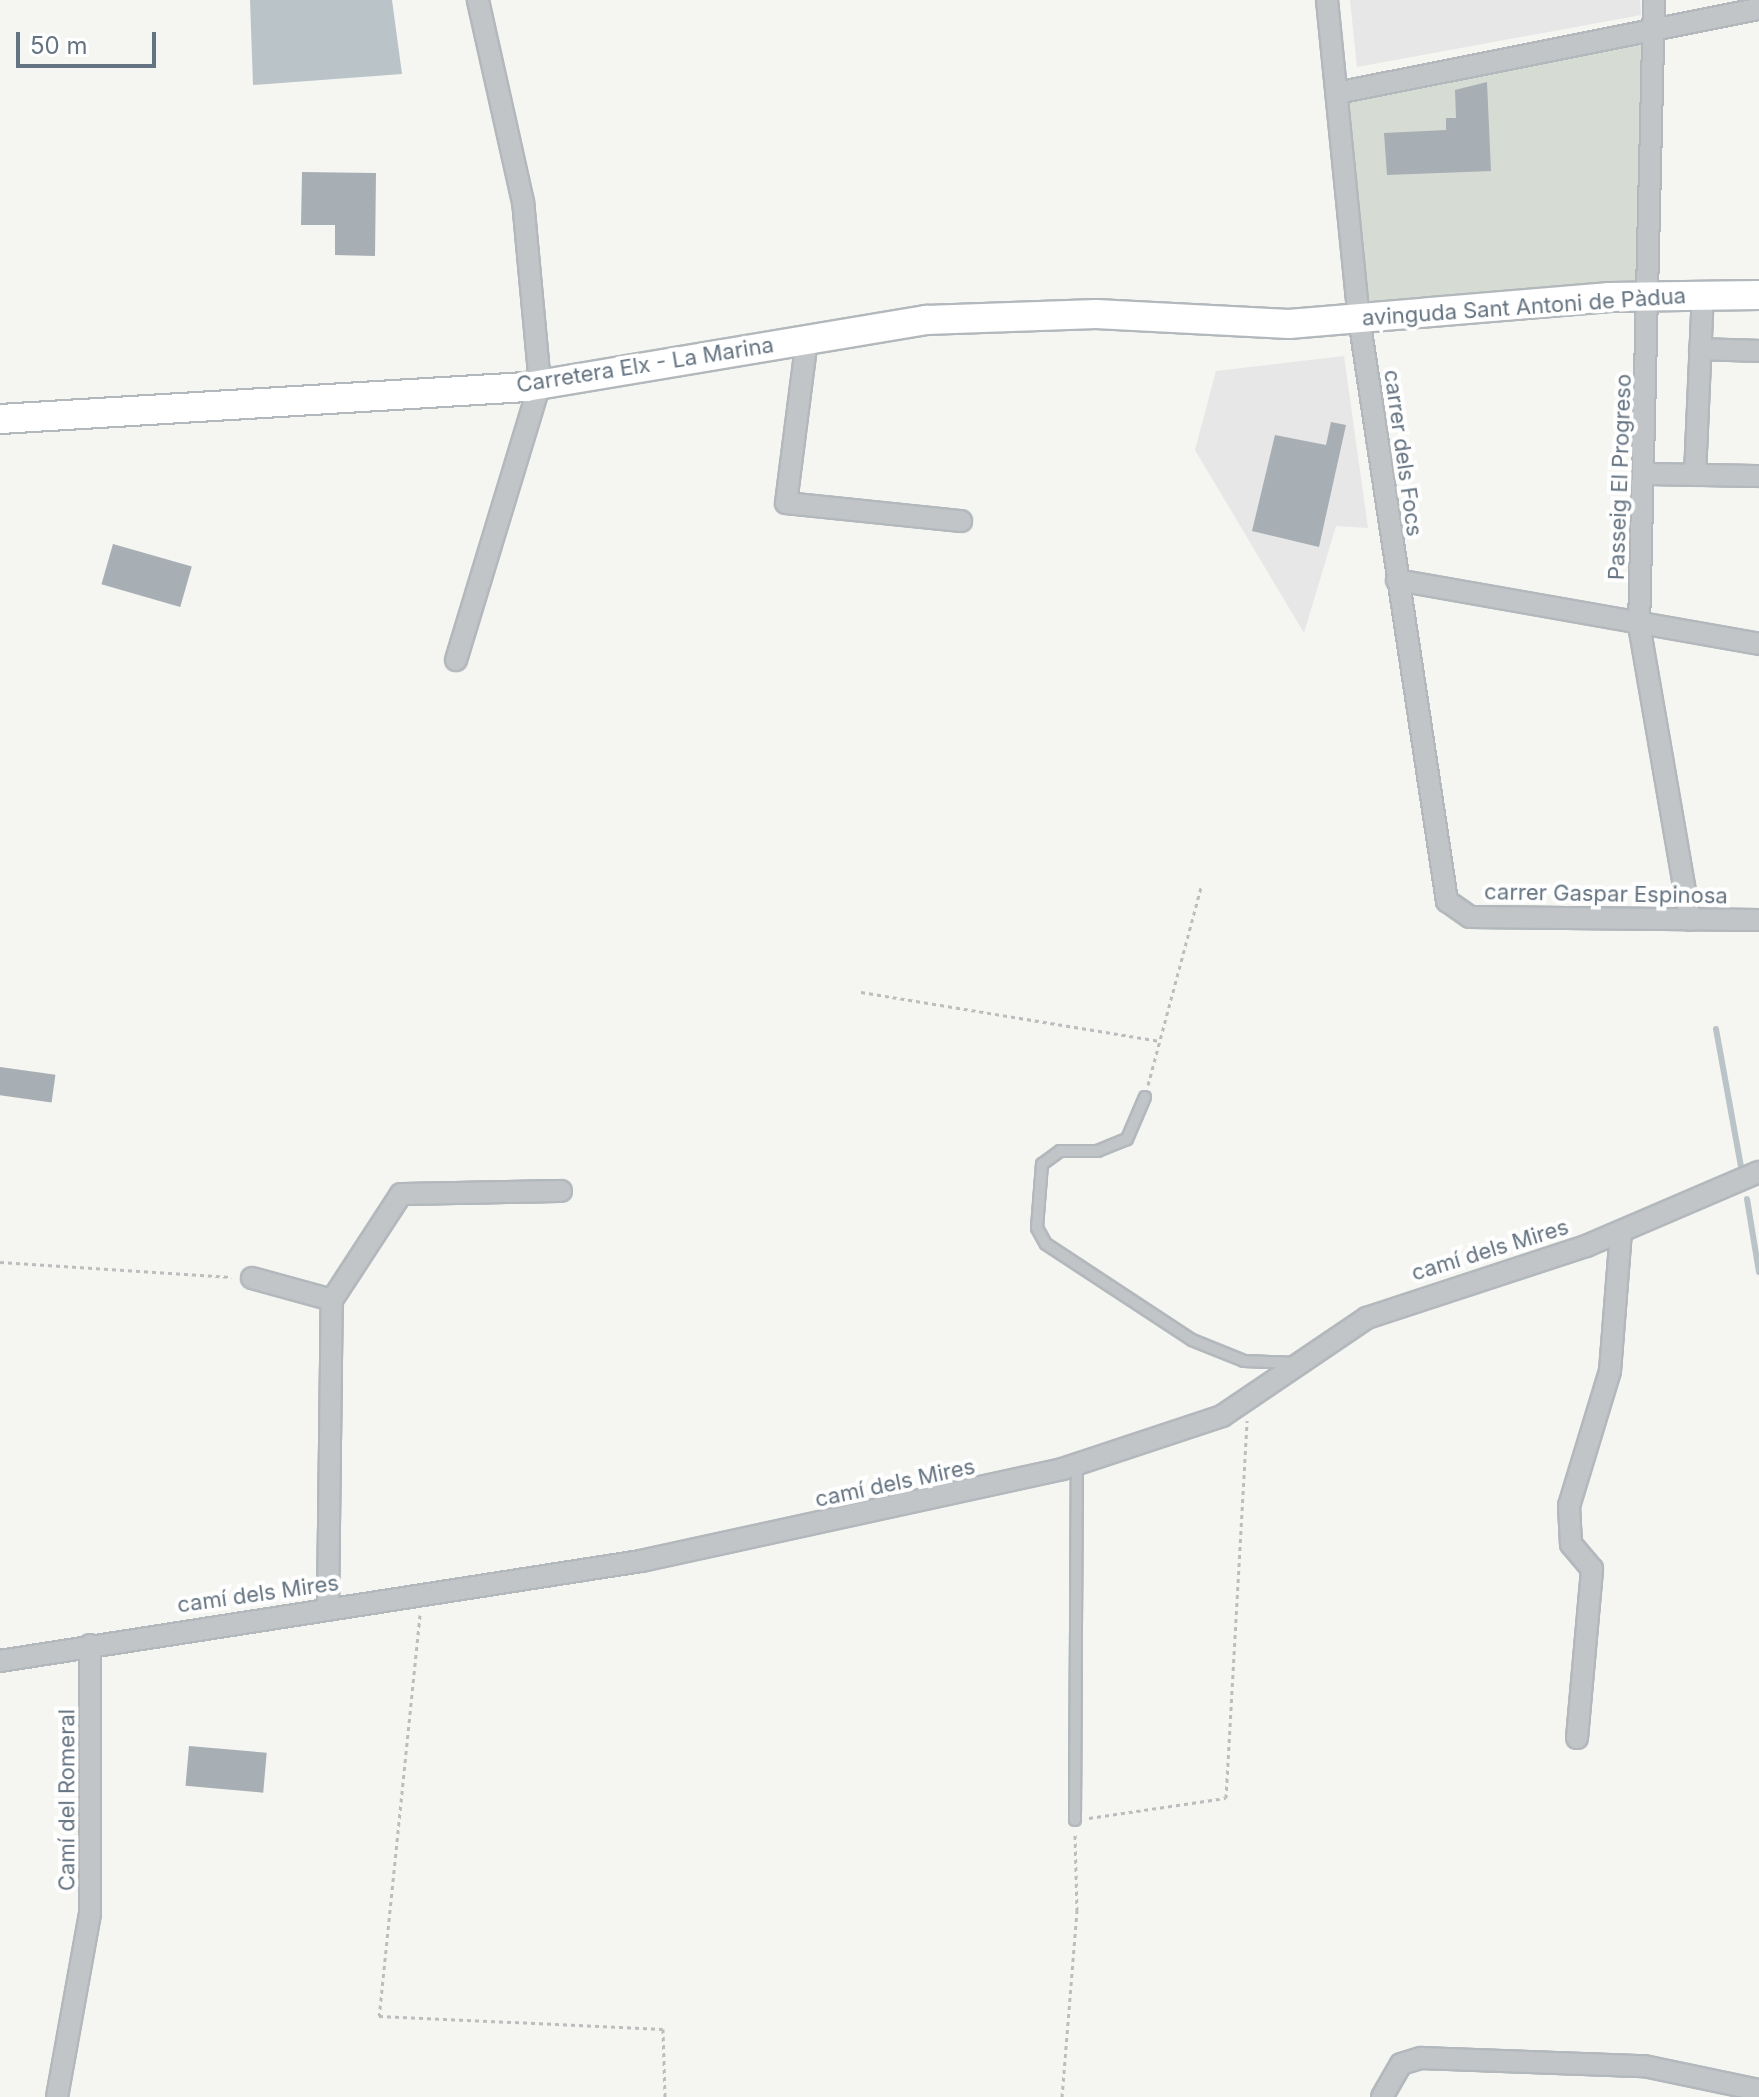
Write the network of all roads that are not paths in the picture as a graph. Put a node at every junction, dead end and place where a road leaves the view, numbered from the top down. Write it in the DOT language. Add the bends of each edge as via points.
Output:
graph roads {
  1 [pos="478,0"];
  2 [pos="1327,0"];
  3 [pos="1654,0"];
  4 [pos="1759,9"];
  5 [pos="1656,31"];
  6 [pos="1337,93"];
  7 [pos="1650,295"];
  8 [pos="1703,295"];
  9 [pos="1759,295"];
  10 [pos="1359,318"];
  11 [pos="1289,324"];
  12 [pos="807,339"];
  13 [pos="1700,349"];
  14 [pos="1759,351"];
  15 [pos="540,384"];
  16 [pos="0,419"];
  17 [pos="1644,474"];
  18 [pos="1695,475"];
  19 [pos="1759,476"];
  20 [pos="961,521"];
  21 [pos="1397,580"];
  22 [pos="1639,625"];
  23 [pos="1759,644"];
  24 [pos="456,660"];
  25 [pos="1454,909"];
  26 [pos="1690,920"];
  27 [pos="1759,920"];
  28 [pos="1145,1097"];
  29 [pos="1752,1175"];
  30 [pos="561,1191"];
  31 [pos="1621,1231"];
  32 [pos="252,1278"];
  33 [pos="332,1300"];
  34 [pos="1302,1364"];
  35 [pos="1077,1465"];
  36 [pos="328,1607"];
  37 [pos="90,1645"];
  38 [pos="0,1661"];
  39 [pos="1577,1738"];
  40 [pos="1075,1820"];
  41 [pos="1759,2090"];
  42 [pos="57,2097"];
  43 [pos="1382,2097"];
  1 -- 15 [label="street" via="523,202"];
  2 -- 6 [label="street, carrer dels Focs"];
  3 -- 5 [label="street, Passeig El Progreso"];
  4 -- 5 [label="street"];
  5 -- 6 [label="street"];
  5 -- 7 [label="street, Passeig El Progreso"];
  6 -- 10 [label="street, carrer dels Focs"];
  7 -- 8 [label="main road, avinguda Sant Antoni de Pàdua"];
  7 -- 10 [label="main road, avinguda Sant Antoni de Pàdua"];
  7 -- 17 [label="street, Passeig El Progreso"];
  8 -- 9 [label="main road, avinguda Sant Antoni de Pàdua"];
  8 -- 13 [label="street"];
  10 -- 11 [label="main road, avinguda Sant Antoni de Pàdua"];
  10 -- 21 [label="street, carrer dels Focs"];
  11 -- 12 [label="main road, Carretera Elx - La Marina" via="1096,314 926,320"];
  12 -- 15 [label="main road, Carretera Elx - La Marina"];
  12 -- 20 [label="street" via="786,503"];
  13 -- 14 [label="street"];
  13 -- 18 [label="street"];
  15 -- 16 [label="main road, Carretera Elx - La Marina"];
  15 -- 24 [label="street"];
  17 -- 18 [label="street"];
  17 -- 22 [label="street, Passeig El Progreso"];
  18 -- 19 [label="street"];
  21 -- 22 [label="street"];
  21 -- 25 [label="street, carrer dels Focs" via="1444,893"];
  22 -- 23 [label="street"];
  22 -- 26 [label="street, Passeig El Progreso"];
  25 -- 26 [label="street, carrer Gaspar Espinosa" via="1470,917"];
  26 -- 27 [label="street, carrer Gaspar Espinosa"];
  28 -- 34 [label="lane" via="1127,1139 1098,1151 1060,1151 1042,1164 1037,1228 1046,1244 1192,1340 1244,1361"];
  29 -- 31 [label="street, camí dels Mires"];
  30 -- 33 [label="street" via="401,1194"];
  31 -- 34 [label="street, camí dels Mires" via="1422,1295 1367,1318"];
  31 -- 39 [label="street" via="1610,1371 1569,1506 1571,1544 1592,1569"];
  32 -- 33 [label="street"];
  33 -- 36 [label="street"];
  34 -- 35 [label="street, camí dels Mires" via="1222,1416"];
  35 -- 36 [label="street, camí dels Mires" via="641,1561"];
  35 -- 40 [label="lane"];
  36 -- 37 [label="street, camí dels Mires"];
  37 -- 38 [label="street, camí dels Mires"];
  37 -- 42 [label="street, Camí del Romeral" via="90,1913"];
  41 -- 43 [label="street" via="1644,2066 1421,2058 1401,2064"];
}
